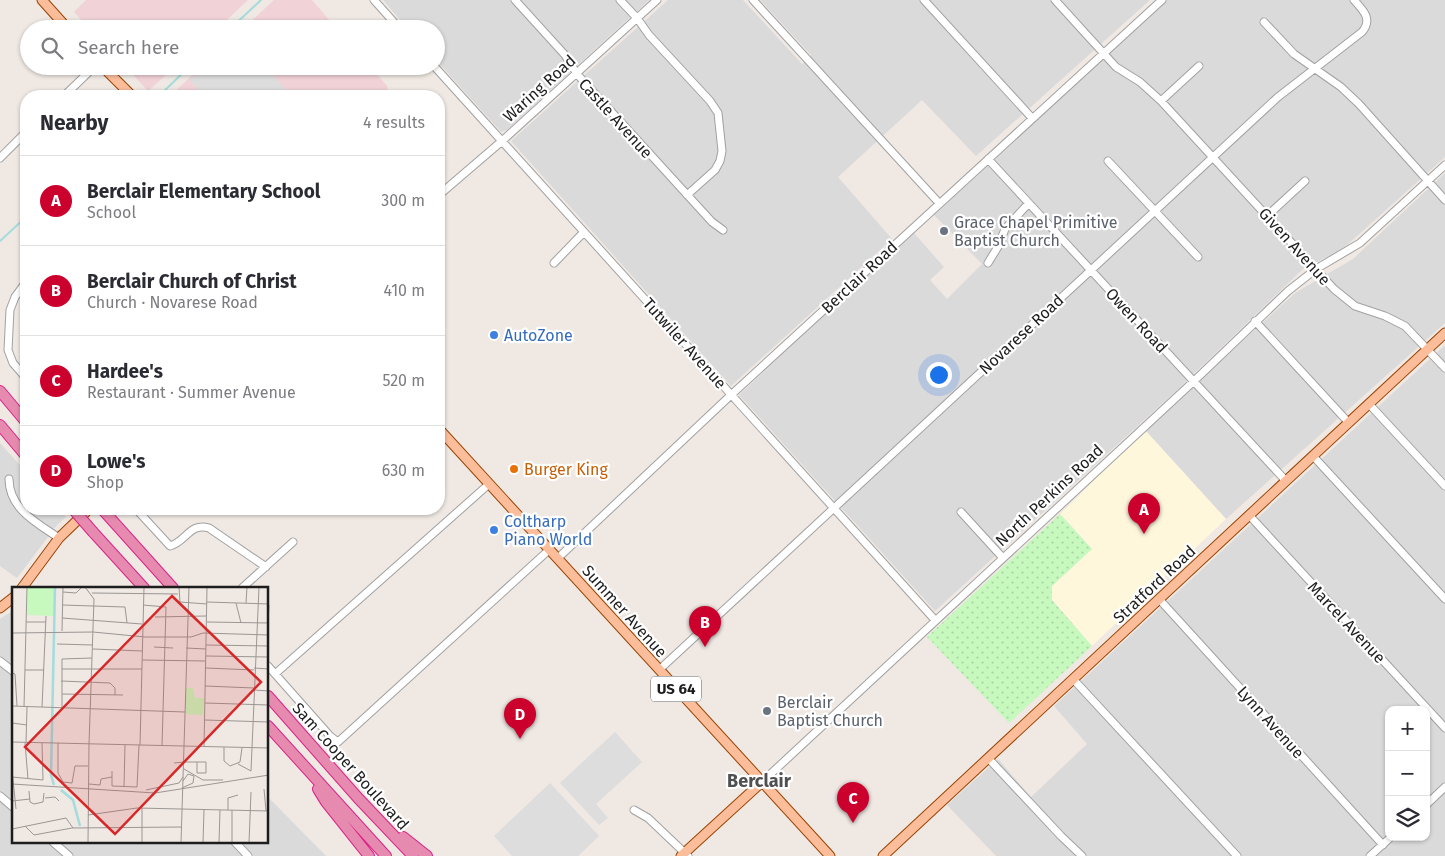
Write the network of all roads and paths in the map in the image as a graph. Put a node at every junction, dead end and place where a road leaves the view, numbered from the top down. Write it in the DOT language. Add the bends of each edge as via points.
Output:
graph roads {
  1 [pos="42,0"];
  2 [pos="374,0"];
  3 [pos="515,0"];
  4 [pos="620,0"];
  5 [pos="657,0"];
  6 [pos="753,0"];
  7 [pos="924,0"];
  8 [pos="1055,0"];
  9 [pos="1162,0"];
  10 [pos="1354,0"];
  11 [pos="637,18"];
  12 [pos="60,20"];
  13 [pos="392,20"];
  14 [pos="1264,22"];
  15 [pos="1103,54"];
  16 [pos="1199,66"];
  17 [pos="1315,69"];
  18 [pos="577,74"];
  19 [pos="86,75"];
  20 [pos="111,75"];
  21 [pos="442,75"];
  22 [pos="70,90"];
  23 [pos="126,90"];
  24 [pos="1161,101"];
  25 [pos="1032,118"];
  26 [pos="20,138"];
  27 [pos="502,141"];
  28 [pos="1213,157"];
  29 [pos="0,158"];
  30 [pos="988,159"];
  31 [pos="1108,161"];
  32 [pos="1445,165"];
  33 [pos="1305,181"];
  34 [pos="1428,181"];
  35 [pos="445,190"];
  36 [pos="687,195"];
  37 [pos="1445,200"];
  38 [pos="939,203"];
  39 [pos="1028,204"];
  40 [pos="1154,210"];
  41 [pos="1267,216"];
  42 [pos="723,230"];
  43 [pos="584,232"];
  44 [pos="1198,257"];
  45 [pos="554,262"];
  46 [pos="988,263"];
  47 [pos="1316,269"];
  48 [pos="1090,270"];
  49 [pos="20,290"];
  50 [pos="1255,321"];
  51 [pos="1445,333"];
  52 [pos="1428,349"];
  53 [pos="1445,368"];
  54 [pos="20,371"];
  55 [pos="1194,381"];
  56 [pos="0,391"];
  57 [pos="731,394"];
  58 [pos="1369,404"];
  59 [pos="20,415"];
  60 [pos="1349,422"];
  61 [pos="0,424"];
  62 [pos="445,436"];
  63 [pos="20,449"];
  64 [pos="1313,456"];
  65 [pos="9,479"];
  66 [pos="1286,481"];
  67 [pos="489,484"];
  68 [pos="1445,486"];
  69 [pos="20,508"];
  70 [pos="833,508"];
  71 [pos="961,512"];
  72 [pos="28,515"];
  73 [pos="78,515"];
  74 [pos="83,515"];
  75 [pos="107,515"];
  76 [pos="142,515"];
  77 [pos="1250,515"];
  78 [pos="59,538"];
  79 [pos="294,542"];
  80 [pos="550,549"];
  81 [pos="558,558"];
  82 [pos="1003,558"];
  83 [pos="266,567"];
  84 [pos="23,587"];
  85 [pos="143,587"];
  86 [pos="172,587"];
  87 [pos="243,587"];
  88 [pos="12,599"];
  89 [pos="1159,599"];
  90 [pos="1445,599"];
  91 [pos="0,608"];
  92 [pos="935,620"];
  93 [pos="0,662"];
  94 [pos="269,667"];
  95 [pos="659,670"];
  96 [pos="12,671"];
  97 [pos="274,674"];
  98 [pos="1073,679"];
  99 [pos="269,697"];
  100 [pos="269,727"];
  101 [pos="1445,728"];
  102 [pos="988,758"];
  103 [pos="310,772"];
  104 [pos="763,781"];
  105 [pos="1445,787"];
  106 [pos="0,796"];
  107 [pos="1430,801"];
  108 [pos="364,804"];
  109 [pos="12,806"];
  110 [pos="634,810"];
  111 [pos="1387,841"];
  112 [pos="55,844"];
  113 [pos="237,844"];
  114 [pos="1383,845"];
  115 [pos="684,855"];
  116 [pos="69,856"];
  117 [pos="248,856"];
  118 [pos="369,856"];
  119 [pos="386,856"];
  120 [pos="414,856"];
  121 [pos="428,856"];
  122 [pos="830,856"];
  123 [pos="883,856"];
  124 [pos="1082,856"];
  125 [pos="1237,856"];
  126 [pos="1370,856"];
  1 -- 12 [label="main road"];
  2 -- 13 [label="street"];
  3 -- 18 [label="street, Castle Avenue" via="565,55"];
  4 -- 11 [label="street"];
  5 -- 11 [label="street, Waring Road"];
  6 -- 38 [label="street"];
  7 -- 25 [label="street"];
  8 -- 15 [label="street, Given Avenue"];
  9 -- 15 [label="street, Berclair Road"];
  10 -- 17 [label="street, Novarese Road" via="1366,15 1365,28"];
  11 -- 18 [label="street, Waring Road"];
  11 -- 36 [label="street" via="718,113 720,161 715,170"];
  14 -- 17 [label="street" via="1294,54"];
  15 -- 24 [label="street, Given Avenue"];
  15 -- 25 [label="street, Berclair Road"];
  16 -- 24 [label="street"];
  17 -- 28 [label="street, Novarese Road" via="1292,85"];
  17 -- 34 [label="street" via="1341,87"];
  18 -- 27 [label="street, Waring Road"];
  18 -- 36 [label="street, Castle Avenue"];
  19 -- 22 [label="street"];
  20 -- 23 [label="main road"];
  21 -- 27 [label="street, Tutwiler Avenue"];
  24 -- 28 [label="street, Given Avenue"];
  25 -- 30 [label="street, Berclair Road"];
  26 -- 29 [label="street"];
  27 -- 35 [label="street, Waring Road"];
  27 -- 43 [label="street, Tutwiler Avenue"];
  28 -- 40 [label="street, Novarese Road"];
  28 -- 41 [label="street, Given Avenue"];
  30 -- 38 [label="street, Berclair Road"];
  30 -- 39 [label="street, Owen Road"];
  31 -- 40 [label="street"];
  32 -- 34 [label="street, North Perkins Road"];
  33 -- 41 [label="street"];
  34 -- 37 [label="street"];
  34 -- 47 [label="street, North Perkins Road" via="1360,243"];
  36 -- 42 [label="street, Castle Avenue"];
  38 -- 57 [label="street, Berclair Road"];
  39 -- 46 [label="street" via="1005,230"];
  39 -- 48 [label="street, Owen Road"];
  40 -- 44 [label="street"];
  40 -- 48 [label="street, Novarese Road"];
  41 -- 47 [label="street, Given Avenue"];
  43 -- 45 [label="street"];
  43 -- 57 [label="street, Tutwiler Avenue"];
  47 -- 50 [label="street, North Perkins Road"];
  47 -- 52 [label="street, Given Avenue" via="1346,299 1395,320"];
  48 -- 55 [label="street, Owen Road"];
  48 -- 70 [label="street, Novarese Road"];
  49 -- 54 [label="street" via="10,310 8,350"];
  50 -- 55 [label="street, North Perkins Road"];
  50 -- 60 [label="street"];
  51 -- 52 [label="main road, Stratford Road"];
  52 -- 53 [label="street, Given Avenue"];
  52 -- 58 [label="main road, Stratford Road"];
  55 -- 66 [label="street, Owen Road"];
  55 -- 82 [label="street, North Perkins Road"];
  56 -- 59 [label="highway"];
  57 -- 70 [label="street, Tutwiler Avenue"];
  57 -- 81 [label="street, Berclair Road"];
  58 -- 60 [label="main road, Stratford Road"];
  58 -- 68 [label="street"];
  60 -- 64 [label="main road, Stratford Road"];
  61 -- 63 [label="highway"];
  62 -- 67 [label="main road, Summer Avenue / US 64"];
  64 -- 66 [label="main road, Stratford Road"];
  64 -- 90 [label="street"];
  65 -- 69 [label="street" via="11,495"];
  66 -- 77 [label="main road, Stratford Road"];
  67 -- 80 [label="main road, Summer Avenue / US 64"];
  67 -- 97 [label="street"];
  70 -- 92 [label="street, Tutwiler Avenue"];
  70 -- 95 [label="street, Novarese Road"];
  71 -- 82 [label="street"];
  72 -- 78 [label="street"];
  73 -- 85 [label="highway, bridge"];
  74 -- 78 [label="main road"];
  75 -- 86 [label="highway"];
  76 -- 83 [label="street" via="170,546 202,526"];
  77 -- 89 [label="main road, Stratford Road"];
  77 -- 101 [label="street, Marcel Avenue"];
  78 -- 84 [label="main road"];
  79 -- 83 [label="street"];
  80 -- 81 [label="main road, Summer Avenue / US 64"];
  80 -- 97 [label="street" via="338,742"];
  81 -- 95 [label="main road, Summer Avenue / US 64"];
  82 -- 92 [label="street, North Perkins Road"];
  83 -- 87 [label="street"];
  88 -- 91 [label="main road"];
  89 -- 98 [label="main road, Stratford Road"];
  89 -- 114 [label="street, Lynn Avenue"];
  92 -- 104 [label="street, North Perkins Road"];
  93 -- 96 [label="street"];
  94 -- 97 [label="street"];
  95 -- 104 [label="main road, Summer Avenue / US 64"];
  98 -- 102 [label="main road, Stratford Road"];
  98 -- 125 [label="street"];
  99 -- 108 [label="highway, Sam Cooper Boulevard"];
  100 -- 103 [label="highway"];
  102 -- 123 [label="main road, Stratford Road"];
  102 -- 124 [label="street"];
  103 -- 118 [label="highway" via="326,802"];
  103 -- 119 [label="highway"];
  104 -- 115 [label="main road, North Perkins Road"];
  104 -- 122 [label="main road, Summer Avenue / US 64"];
  105 -- 107 [label="street"];
  106 -- 109 [label="street"];
  108 -- 120 [label="highway, Sam Cooper Boulevard"];
  108 -- 121 [label="highway"];
  110 -- 115 [label="street" via="648,818"];
  111 -- 114 [label="street"];
  112 -- 116 [label="street"];
  113 -- 117 [label="street"];
  114 -- 126 [label="street"];
}
